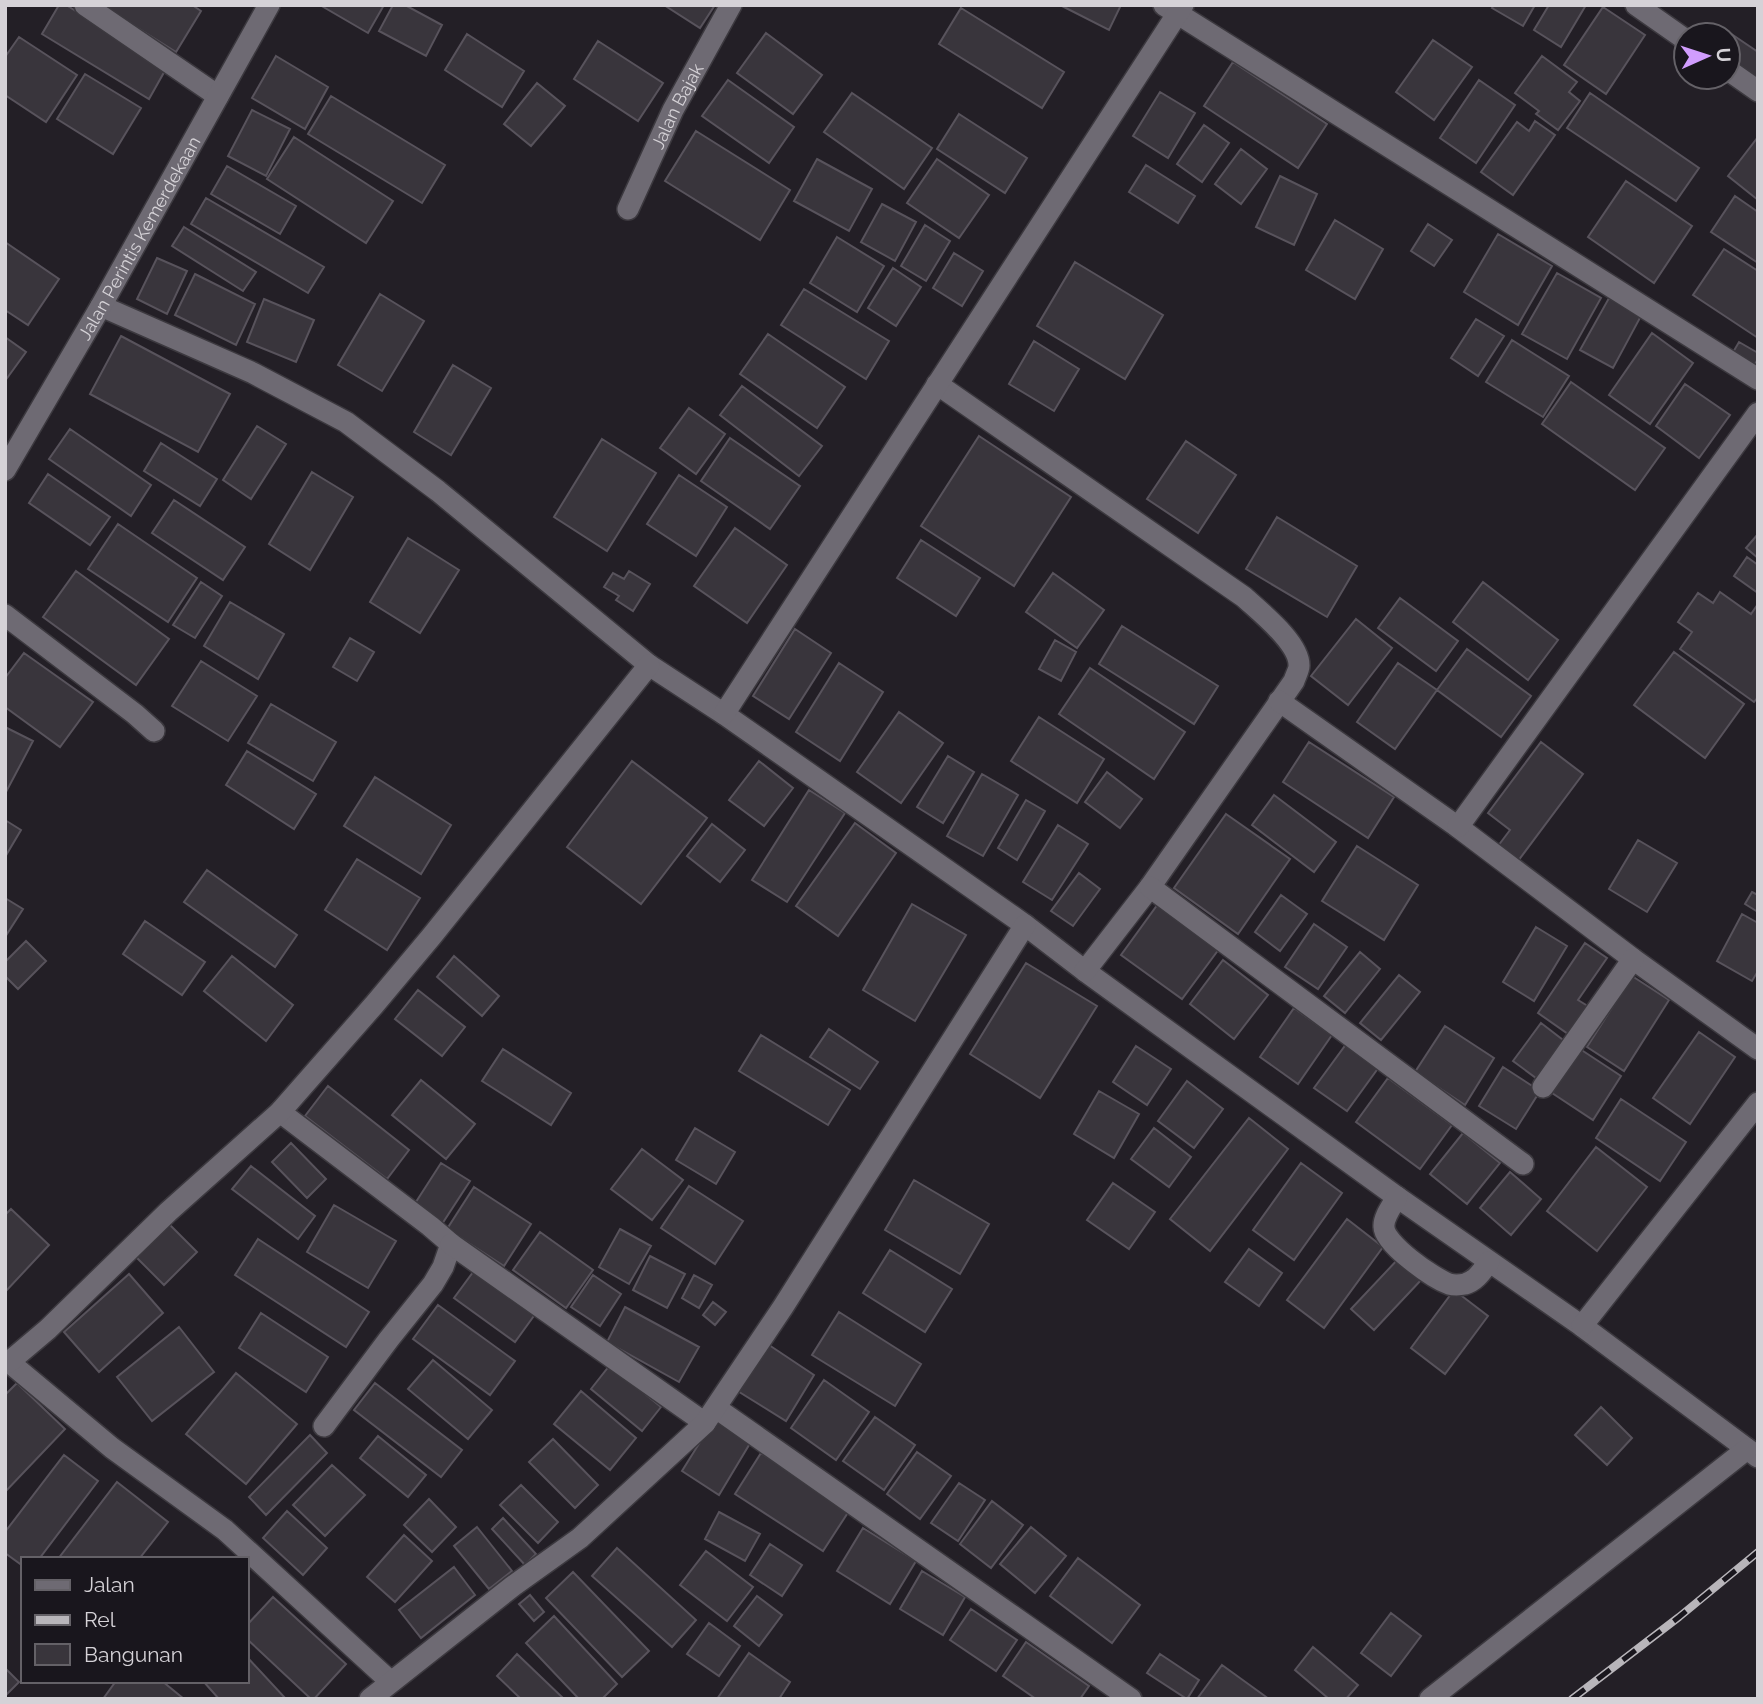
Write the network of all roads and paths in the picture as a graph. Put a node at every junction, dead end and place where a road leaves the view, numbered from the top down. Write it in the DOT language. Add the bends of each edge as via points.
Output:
graph roads {
  1 [pos="85,5"];
  2 [pos="269,5"];
  3 [pos="731,5"];
  4 [pos="1636,5"];
  5 [pos="1175,8"];
  6 [pos="1672,30"];
  7 [pos="1742,79"];
  8 [pos="1758,90"];
  9 [pos="218,96"];
  10 [pos="628,209"];
  11 [pos="101,306"];
  12 [pos="1758,379"];
  13 [pos="937,384"];
  14 [pos="1758,413"];
  15 [pos="5,470"];
  16 [pos="5,615"];
  17 [pos="649,665"];
  18 [pos="1279,701"];
  19 [pos="723,714"];
  20 [pos="154,731"];
  21 [pos="1458,827"];
  22 [pos="1150,887"];
  23 [pos="1025,925"];
  24 [pos="1633,958"];
  25 [pos="1084,971"];
  26 [pos="1758,1049"];
  27 [pos="1543,1087"];
  28 [pos="1758,1103"];
  29 [pos="280,1112"];
  30 [pos="1523,1164"];
  31 [pos="1397,1197"];
  32 [pos="451,1244"];
  33 [pos="1489,1262"];
  34 [pos="1582,1326"];
  35 [pos="7,1362"];
  36 [pos="710,1416"];
  37 [pos="324,1426"];
  38 [pos="1752,1453"];
  39 [pos="391,1682"];
  40 [pos="370,1699"];
  41 [pos="1131,1699"];
  42 [pos="1430,1699"];
  1 -- 9 [label="street"];
  2 -- 9 [label="street, Jalan Perintis Kemerdekaan"];
  3 -- 10 [label="street, Jalan Bajak" via="673,110"];
  4 -- 6 [label="street"];
  5 -- 12 [label="street"];
  5 -- 13 [label="street"];
  7 -- 8 [label="street"];
  9 -- 11 [label="street, Jalan Perintis Kemerdekaan"];
  11 -- 15 [label="street, Jalan Perintis Kemerdekaan"];
  11 -- 17 [label="street" via="253,373 346,422 438,491"];
  13 -- 18 [label="street" via="1244,597 1281,631 1300,666"];
  13 -- 19 [label="street"];
  14 -- 21 [label="street"];
  16 -- 20 [label="street"];
  17 -- 19 [label="street"];
  17 -- 29 [label="street" via="423,947"];
  18 -- 21 [label="street"];
  18 -- 22 [label="street"];
  19 -- 23 [label="street"];
  21 -- 24 [label="street"];
  22 -- 25 [label="street"];
  22 -- 30 [label="street"];
  23 -- 25 [label="street"];
  23 -- 36 [label="street"];
  24 -- 26 [label="street"];
  24 -- 27 [label="street"];
  25 -- 31 [label="street"];
  28 -- 34 [label="street"];
  29 -- 32 [label="street"];
  29 -- 35 [label="street"];
  31 -- 33 [label="street"];
  31 -- 33 [label="street" via="1384,1232 1433,1276 1451,1285 1464,1285 1476,1279"];
  32 -- 36 [label="street"];
  32 -- 37 [label="street" via="433,1284"];
  33 -- 34 [label="street"];
  34 -- 38 [label="street"];
  35 -- 39 [label="street" via="112,1448 225,1530"];
  36 -- 39 [label="street" via="580,1538"];
  36 -- 41 [label="street"];
  38 -- 42 [label="street"];
  39 -- 40 [label="street"];
}
